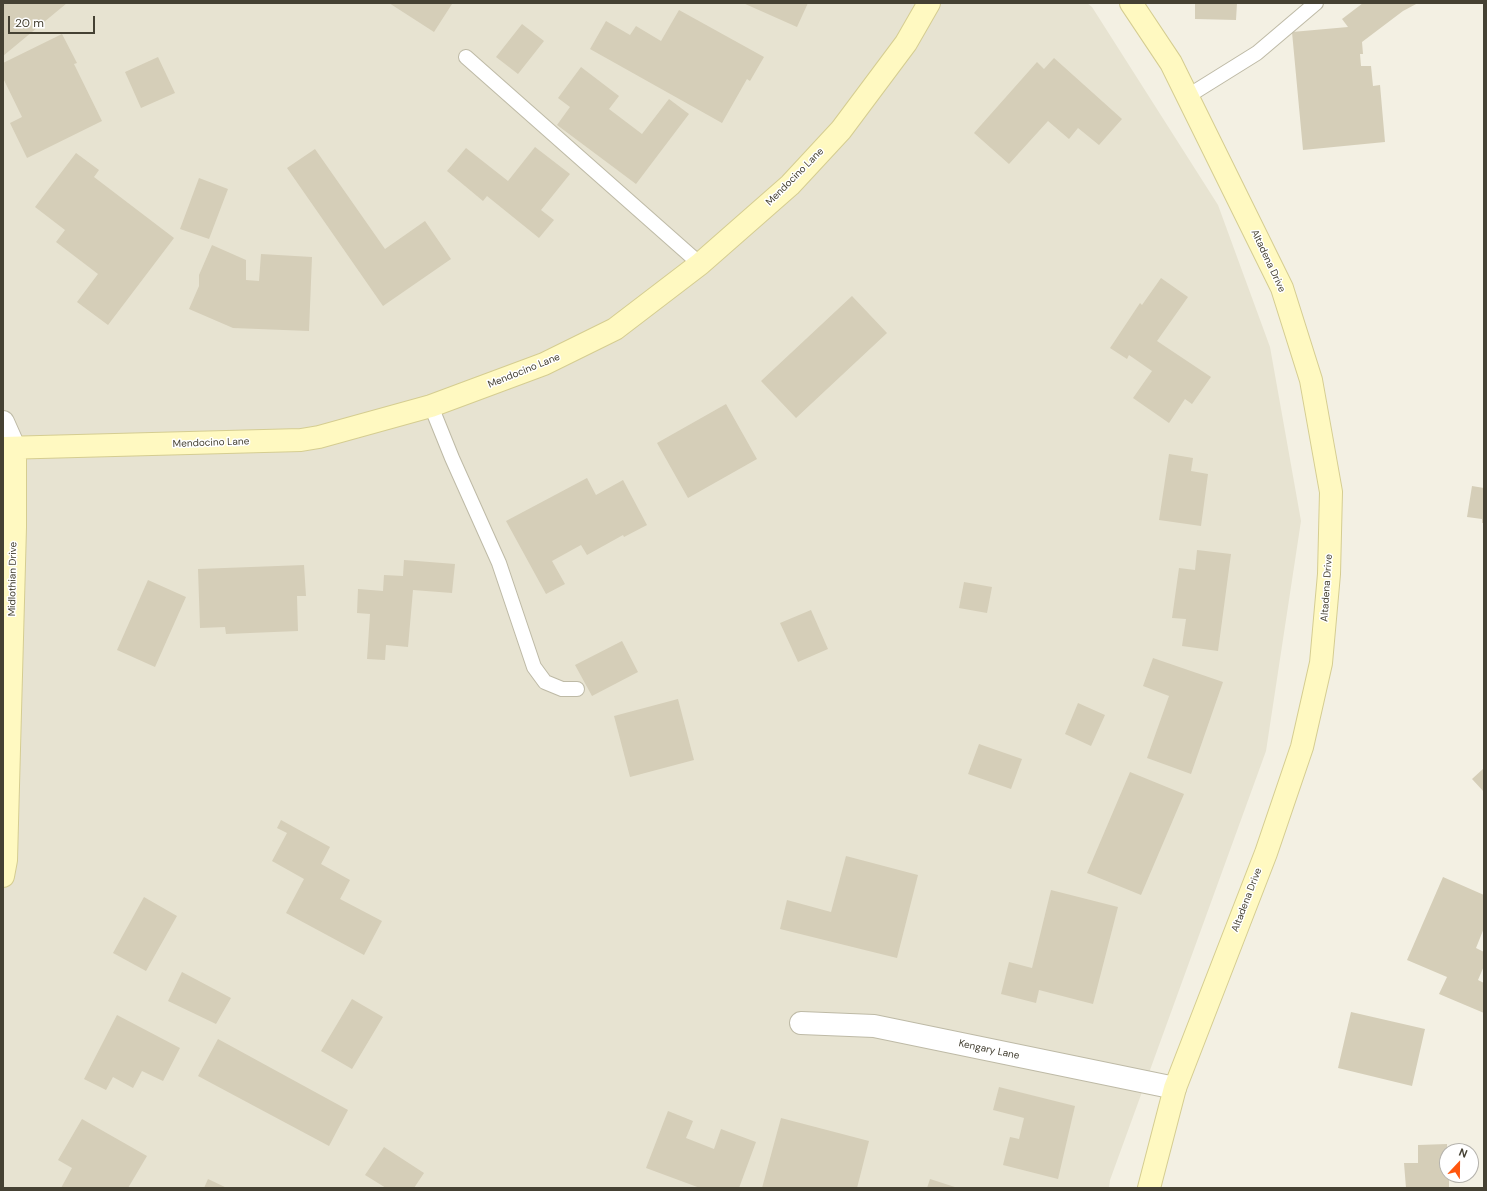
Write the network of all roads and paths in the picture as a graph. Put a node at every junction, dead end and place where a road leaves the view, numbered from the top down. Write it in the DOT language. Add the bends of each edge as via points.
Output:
graph roads {
  1 [pos="929,3"];
  2 [pos="1130,3"];
  3 [pos="1316,3"];
  4 [pos="466,57"];
  5 [pos="1188,96"];
  6 [pos="700,264"];
  7 [pos="431,406"];
  8 [pos="3,422"];
  9 [pos="9,448"];
  10 [pos="578,689"];
  11 [pos="3,876"];
  12 [pos="800,1023"];
  13 [pos="1175,1088"];
  14 [pos="1149,1188"];
  1 -- 6 [label="street, Mendocino Lane" via="906,43 840,130 790,185"];
  2 -- 5 [label="street, Altadena Drive" via="1171,63"];
  3 -- 5 [label="lane" via="1257,53"];
  4 -- 6 [label="lane"];
  5 -- 13 [label="street, Altadena Drive" via="1282,288 1311,380 1330,492 1330,574 1321,663 1302,747 1266,853"];
  6 -- 7 [label="street, Mendocino Lane" via="616,329 544,364"];
  7 -- 9 [label="street, Mendocino Lane" via="301,440"];
  7 -- 10 [label="lane" via="499,563 534,667 545,682 562,689"];
  8 -- 9 [label="street"];
  9 -- 11 [label="street, Midlothian Drive" via="15,527 6,860"];
  12 -- 13 [label="street, Kengary Lane" via="874,1026"];
  13 -- 14 [label="street, Altadena Drive"];
}
